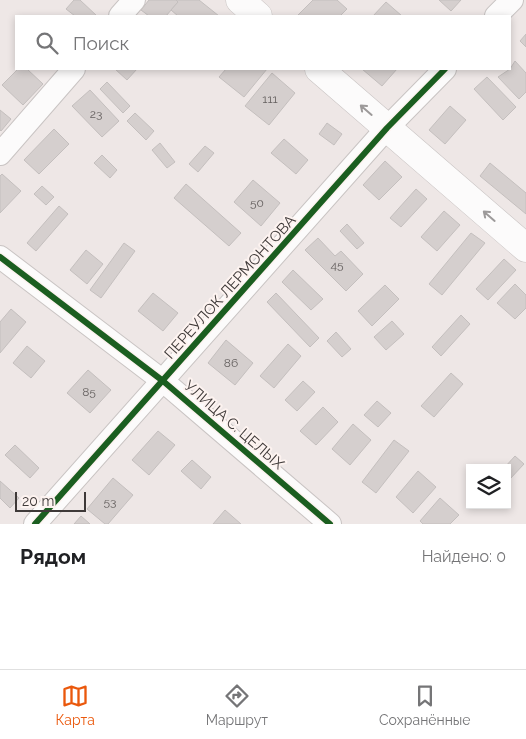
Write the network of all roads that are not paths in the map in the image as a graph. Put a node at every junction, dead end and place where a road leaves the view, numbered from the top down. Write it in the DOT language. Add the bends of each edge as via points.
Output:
graph roads {
  1 [pos="134,0"];
  2 [pos="240,0"];
  3 [pos="512,0"];
  4 [pos="121,15"];
  5 [pos="257,15"];
  6 [pos="497,15"];
  7 [pos="73,70"];
  8 [pos="320,70"];
  9 [pos="444,70"];
  10 [pos="387,128"];
  11 [pos="0,154"];
  12 [pos="526,248"];
  13 [pos="0,257"];
  14 [pos="163,381"];
  15 [pos="35,524"];
  16 [pos="330,524"];
  1 -- 4 [label="street"];
  2 -- 5 [label="main road"];
  3 -- 6 [label="street"];
  7 -- 11 [label="street"];
  10 -- 8 [label="main road, one-way"];
  9 -- 10 [label="street, ПЕРЕУЛОК ЛЕРМОНТОВА"];
  12 -- 10 [label="main road, one-way"];
  10 -- 14 [label="street, ПЕРЕУЛОК ЛЕРМОНТОВА"];
  13 -- 14 [label="street, УЛИЦА С. ЦЕЛЫХ"];
  14 -- 15 [label="street, ПЕРЕУЛОК ЛЕРМОНТОВА"];
  14 -- 16 [label="street, УЛИЦА С. ЦЕЛЫХ"];
}
